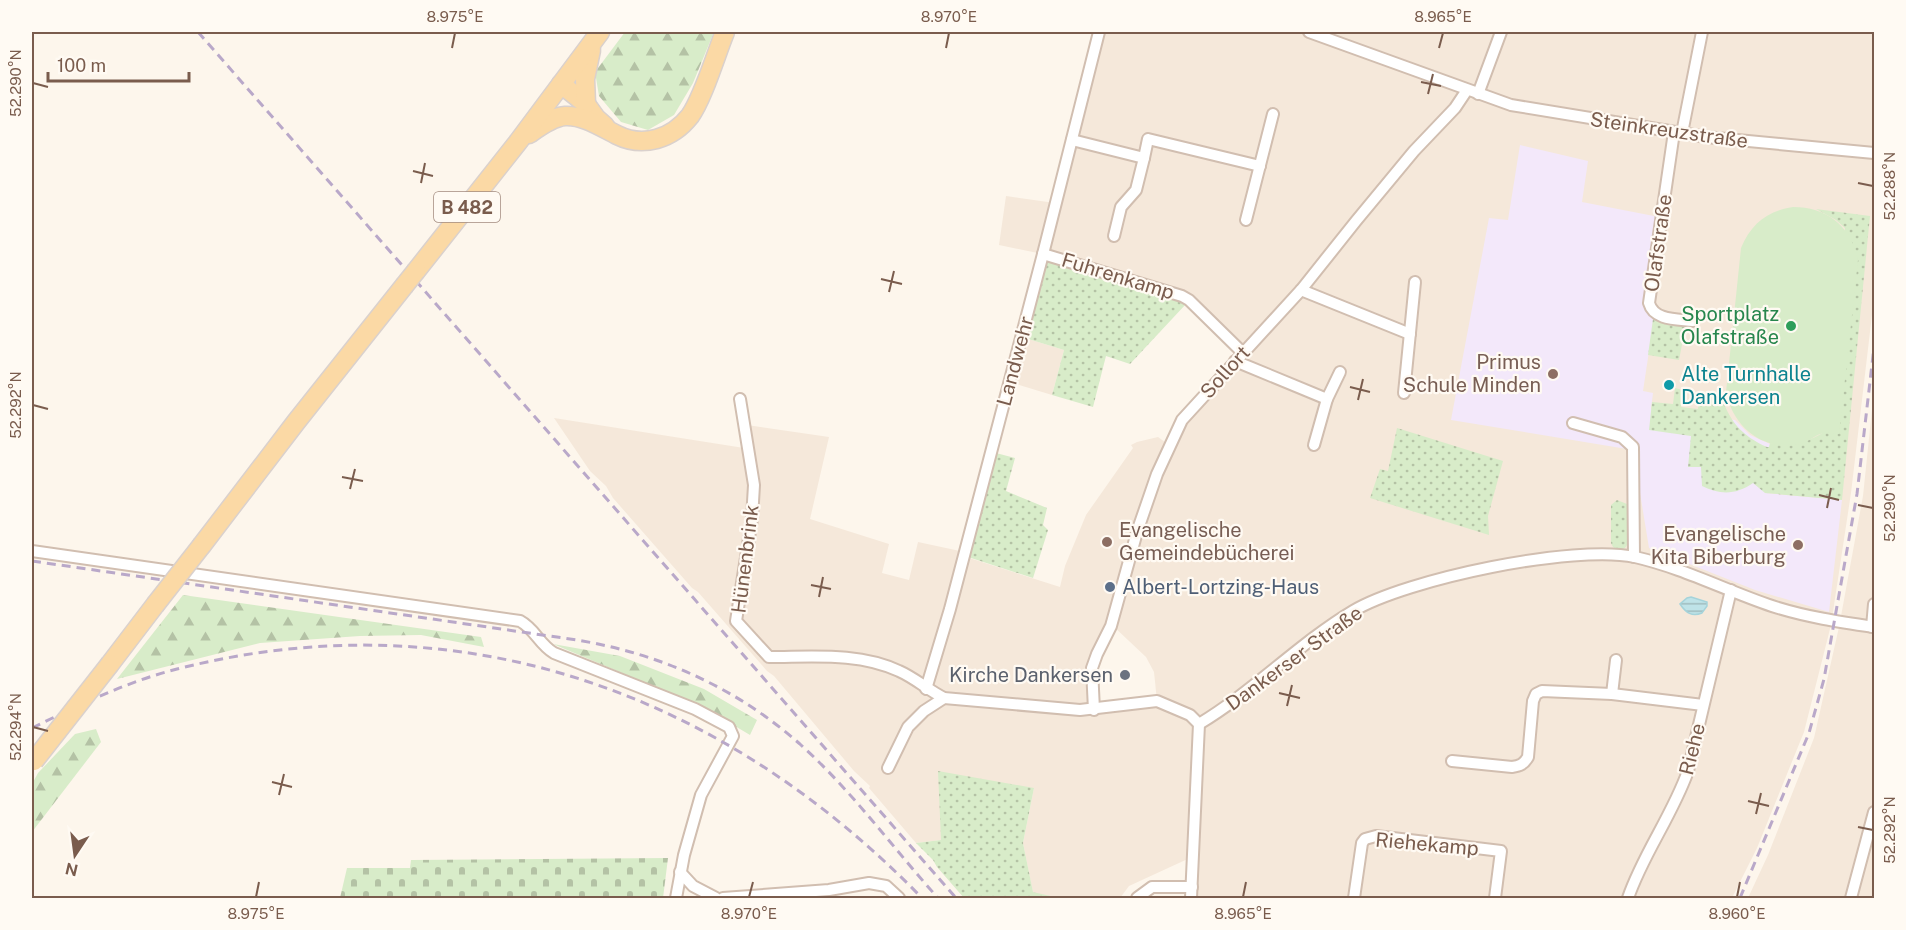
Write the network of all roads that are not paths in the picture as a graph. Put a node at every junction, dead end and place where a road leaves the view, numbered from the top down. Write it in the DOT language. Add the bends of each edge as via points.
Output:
graph roads {
  1 [pos="725,32"];
  2 [pos="1099,32"];
  3 [pos="1309,32"];
  4 [pos="1501,32"];
  5 [pos="1702,32"];
  6 [pos="597,37"];
  7 [pos="557,90"];
  8 [pos="1473,92"];
  9 [pos="585,112"];
  10 [pos="1273,114"];
  11 [pos="1678,133"];
  12 [pos="1072,140"];
  13 [pos="518,142"];
  14 [pos="1875,153"];
  15 [pos="1144,158"];
  16 [pos="1260,166"];
  17 [pos="1246,220"];
  18 [pos="1114,236"];
  19 [pos="1043,254"];
  20 [pos="1415,282"];
  21 [pos="1301,290"];
  22 [pos="1693,321"];
  23 [pos="1410,334"];
  24 [pos="1242,352"];
  25 [pos="1235,361"];
  26 [pos="1340,372"];
  27 [pos="1404,393"];
  28 [pos="740,399"];
  29 [pos="1327,399"];
  30 [pos="1573,423"];
  31 [pos="1314,445"];
  32 [pos="32,551"];
  33 [pos="1634,557"];
  34 [pos="1731,590"];
  35 [pos="1875,604"];
  36 [pos="1873,627"];
  37 [pos="1616,660"];
  38 [pos="926,689"];
  39 [pos="1612,694"];
  40 [pos="944,698"];
  41 [pos="1703,705"];
  42 [pos="1094,710"];
  43 [pos="1199,724"];
  44 [pos="1452,761"];
  45 [pos="33,762"];
  46 [pos="888,768"];
  47 [pos="1875,812"];
  48 [pos="680,872"];
  49 [pos="1191,896"];
  50 [pos="676,898"];
  51 [pos="716,898"];
  52 [pos="723,898"];
  53 [pos="899,898"];
  54 [pos="1137,898"];
  55 [pos="1354,898"];
  56 [pos="1495,898"];
  57 [pos="1628,898"];
  58 [pos="1851,898"];
  1 -- 9 [label="main road" via="691,115 662,138 626,138"];
  2 -- 12 [label="street, Landwehr"];
  3 -- 8 [label="street, Steinkreuzstraße"];
  4 -- 8 [label="street, Sollort"];
  5 -- 11 [label="street, Olafstraße"];
  6 -- 7 [label="main road, B 482"];
  6 -- 9 [label="main road" via="585,79"];
  7 -- 9 [label="main road"];
  7 -- 13 [label="main road, B 482"];
  8 -- 11 [label="street, Steinkreuzstraße" via="1511,105"];
  8 -- 21 [label="street, Sollort" via="1414,151"];
  9 -- 13 [label="main road" via="554,119"];
  10 -- 16 [label="street"];
  11 -- 14 [label="street, Steinkreuzstraße"];
  11 -- 22 [label="street, Olafstraße" via="1649,303 1656,314"];
  12 -- 15 [label="street"];
  12 -- 19 [label="street, Landwehr"];
  13 -- 45 [label="main road, B 482, bridge"];
  15 -- 16 [label="street" via="1148,139"];
  15 -- 18 [label="street" via="1136,190 1121,207"];
  16 -- 17 [label="street"];
  19 -- 24 [label="street, Fuhrenkamp" via="1182,296"];
  19 -- 38 [label="street, Landwehr"];
  20 -- 23 [label="street"];
  21 -- 23 [label="street"];
  21 -- 24 [label="street, Sollort"];
  23 -- 27 [label="street"];
  24 -- 25 [label="street, Sollort"];
  25 -- 29 [label="street"];
  25 -- 42 [label="street, Sollort" via="1182,420 1157,474 1112,626 1092,668"];
  26 -- 29 [label="street"];
  28 -- 38 [label="street, Hünenbrink" via="753,485 752,519 736,621 769,657 865,659 900,671"];
  29 -- 31 [label="street"];
  30 -- 33 [label="street" via="1622,436 1633,447"];
  32 -- 48 [label="street" via="520,621 554,653 695,709 729,727 733,736 701,795"];
  33 -- 34 [label="street, Dankerser Straße"];
  33 -- 43 [label="street, Dankerser Straße" via="1580,555 1501,566 1398,592 1354,611"];
  34 -- 36 [label="street, Dankerser Straße" via="1802,615"];
  34 -- 41 [label="street, Riehe"];
  35 -- 36 [label="street"];
  37 -- 39 [label="street"];
  38 -- 40 [label="street, Hünenbrink"];
  39 -- 41 [label="street"];
  39 -- 44 [label="street" via="1536,694 1528,757 1520,766"];
  40 -- 42 [label="street, Hünenbrink"];
  40 -- 46 [label="street" via="908,727"];
  41 -- 57 [label="street, Riehe" via="1679,797"];
  42 -- 43 [label="street, Hünenbrink" via="1157,701 1190,715"];
  43 -- 49 [label="street"];
  47 -- 58 [label="street"];
  48 -- 50 [label="street"];
  48 -- 51 [label="street" via="693,886"];
  49 -- 54 [label="street" via="1152,887"];
  52 -- 53 [label="street" via="869,883 886,886"];
  55 -- 56 [label="street, Riehekamp" via="1362,843 1376,836 1501,851"];
}
